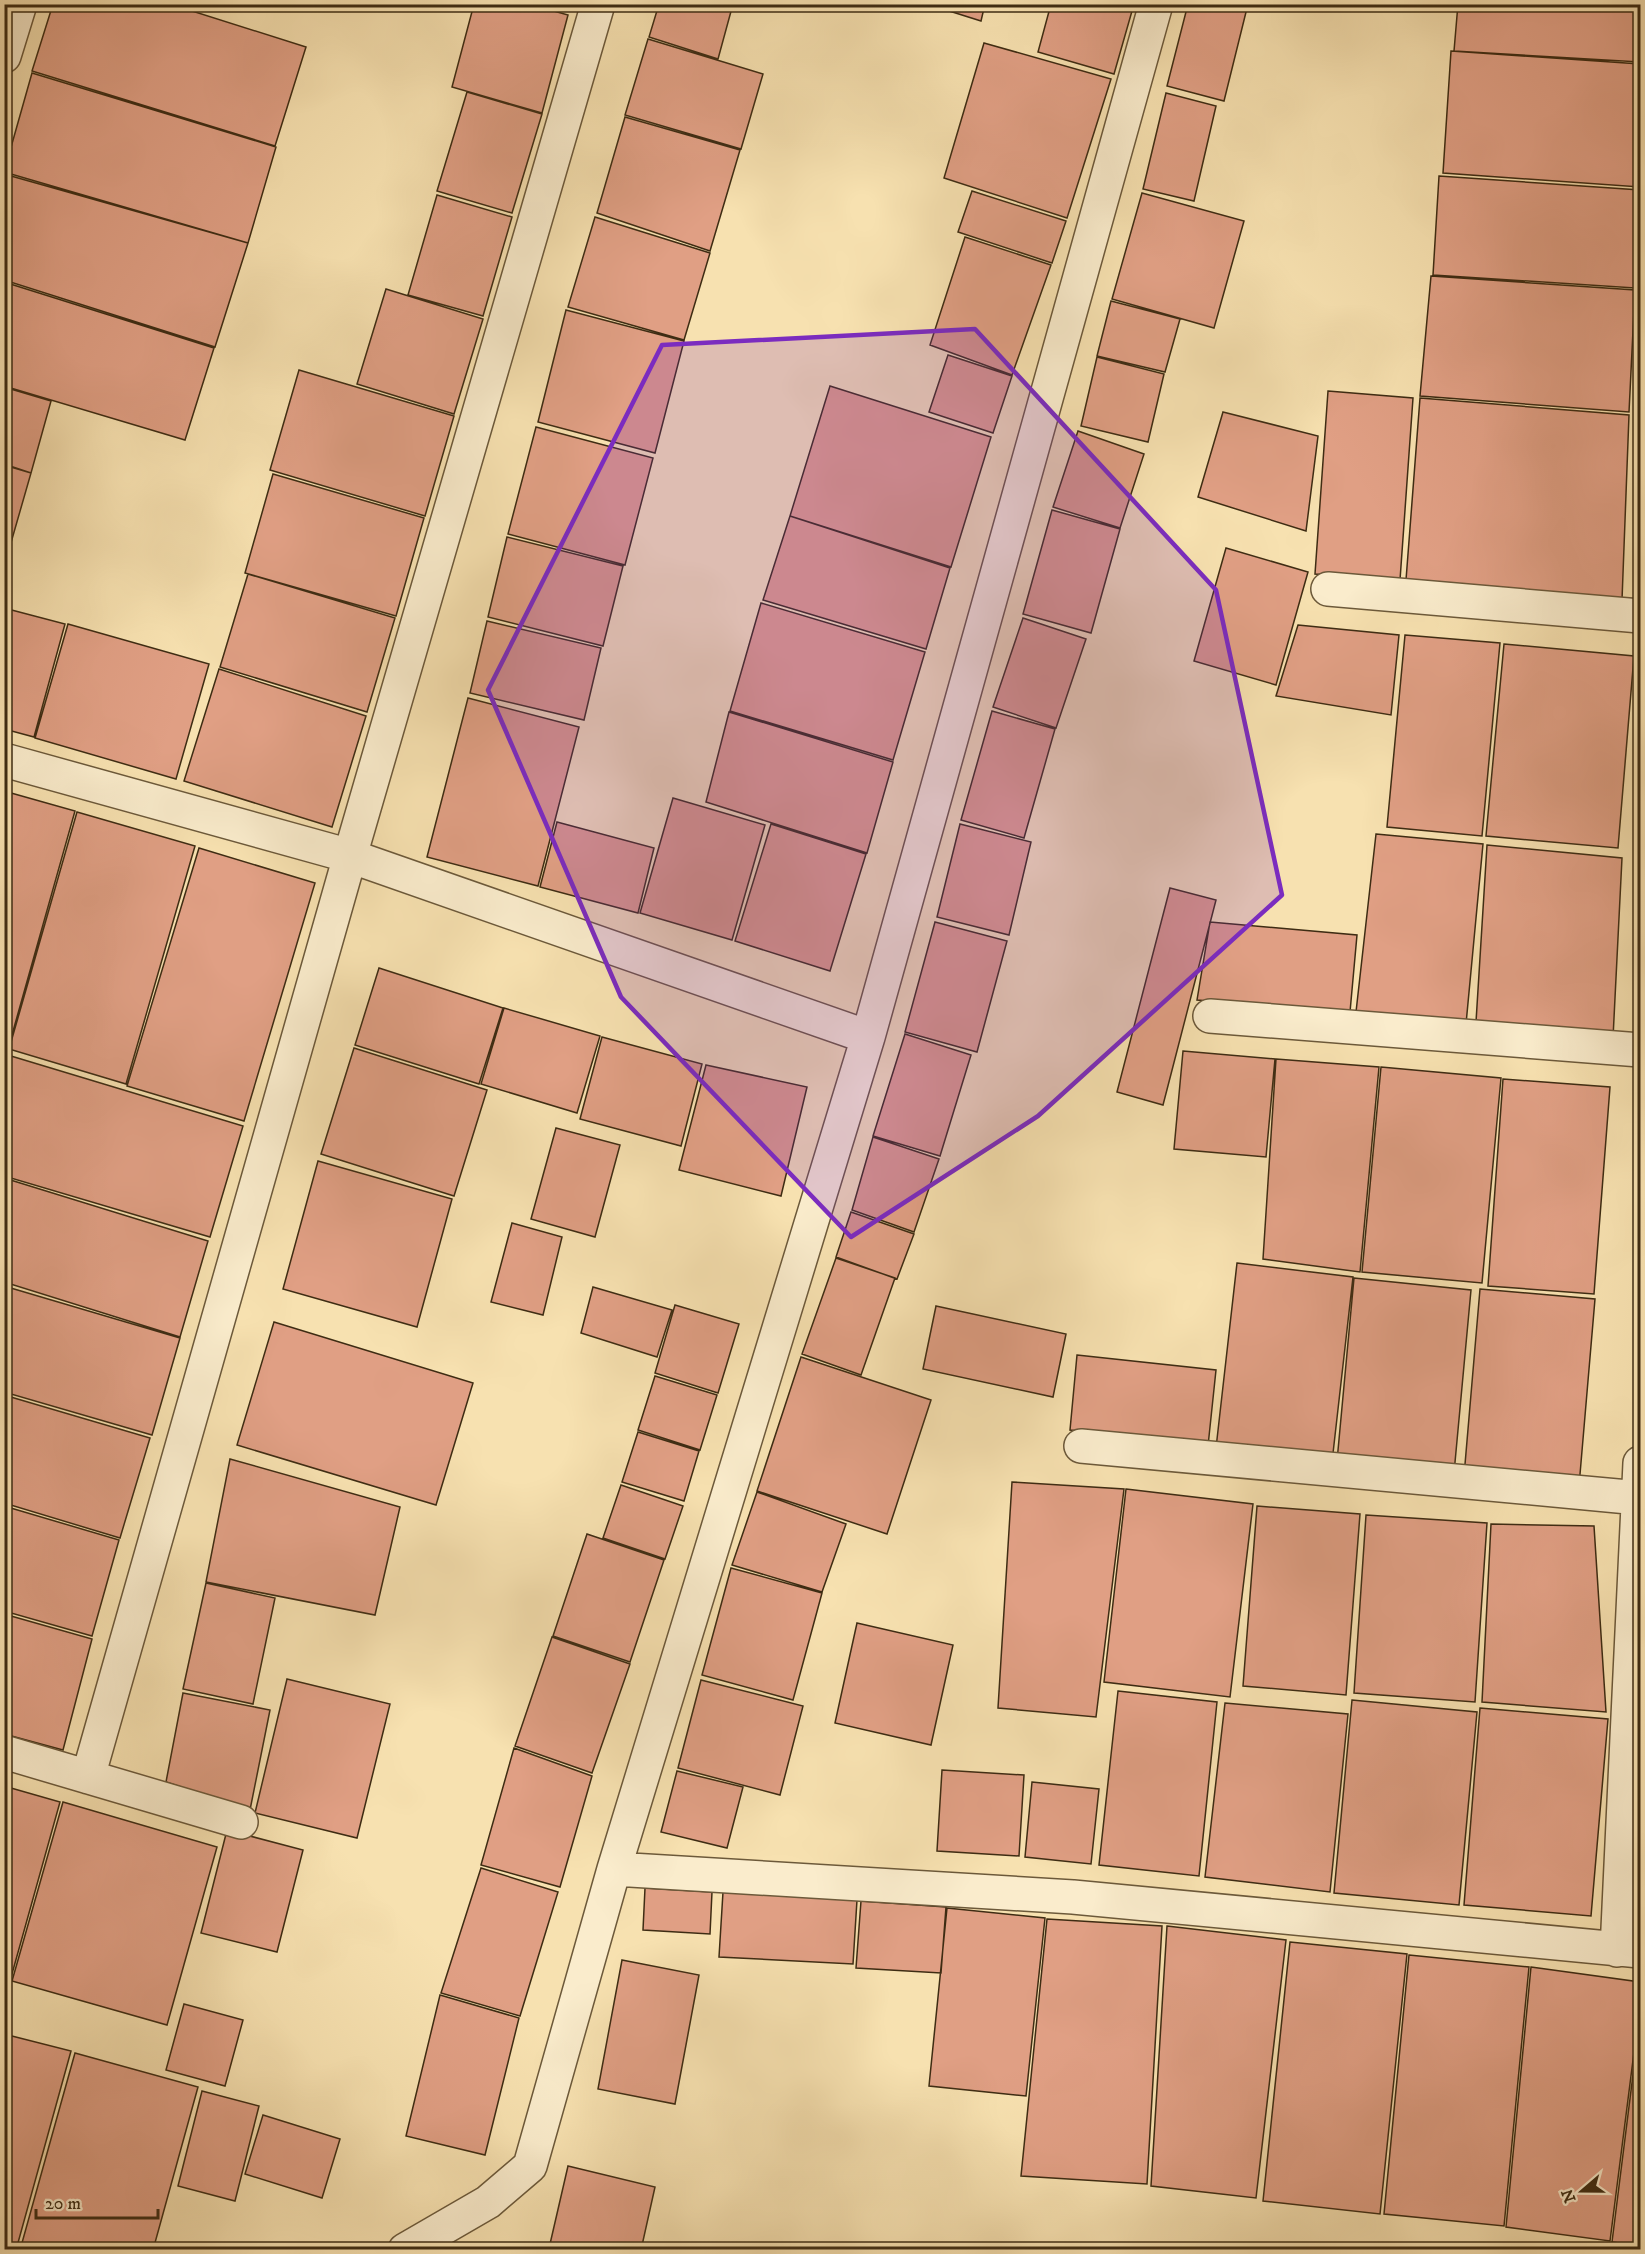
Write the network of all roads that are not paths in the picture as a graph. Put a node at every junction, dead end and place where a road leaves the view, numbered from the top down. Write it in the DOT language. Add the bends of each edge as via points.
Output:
graph roads {
  1 [pos="20,4"];
  2 [pos="598,4"];
  3 [pos="1156,4"];
  4 [pos="4,56"];
  5 [pos="1328,589"];
  6 [pos="1641,616"];
  7 [pos="4,760"];
  8 [pos="350,856"];
  9 [pos="1210,1016"];
  10 [pos="868,1037"];
  11 [pos="1641,1050"];
  12 [pos="1081,1446"];
  13 [pos="1641,1463"];
  14 [pos="1639,1498"];
  15 [pos="4,1752"];
  16 [pos="88,1777"];
  17 [pos="241,1822"];
  18 [pos="614,1869"];
  19 [pos="1629,1950"];
  20 [pos="405,2250"];
  1 -- 4 [label="street"];
  2 -- 8 [label="street"];
  3 -- 10 [label="street"];
  5 -- 6 [label="street"];
  7 -- 8 [label="street"];
  8 -- 10 [label="street"];
  8 -- 16 [label="street"];
  9 -- 11 [label="street"];
  10 -- 18 [label="street"];
  12 -- 14 [label="street"];
  13 -- 14 [label="street"];
  14 -- 19 [label="street"];
  15 -- 16 [label="street"];
  16 -- 17 [label="street"];
  18 -- 19 [label="street" via="1073,1897"];
  18 -- 20 [label="street" via="530,2166 488,2202"];
}
